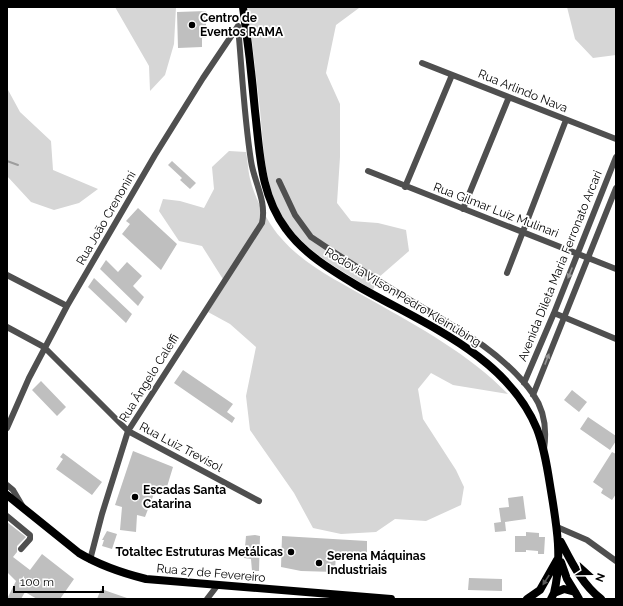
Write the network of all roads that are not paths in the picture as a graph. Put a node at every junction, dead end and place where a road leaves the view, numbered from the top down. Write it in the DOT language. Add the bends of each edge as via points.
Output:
graph roads {
  1 [pos="243,7"];
  2 [pos="245,19"];
  3 [pos="238,26"];
  4 [pos="422,63"];
  5 [pos="452,75"];
  6 [pos="508,97"];
  7 [pos="566,120"];
  8 [pos="616,139"];
  9 [pos="616,157"];
  10 [pos="368,171"];
  11 [pos="279,181"];
  12 [pos="405,187"];
  13 [pos="616,188"];
  14 [pos="464,209"];
  15 [pos="522,232"];
  16 [pos="578,254"];
  17 [pos="588,258"];
  18 [pos="616,269"];
  19 [pos="506,273"];
  20 [pos="7,275"];
  21 [pos="67,306"];
  22 [pos="554,313"];
  23 [pos="564,317"];
  24 [pos="7,327"];
  25 [pos="616,339"];
  26 [pos="44,348"];
  27 [pos="524,383"];
  28 [pos="534,395"];
  29 [pos="7,428"];
  30 [pos="128,431"];
  31 [pos="544,450"];
  32 [pos="7,485"];
  33 [pos="7,495"];
  34 [pos="259,501"];
  35 [pos="24,508"];
  36 [pos="7,516"];
  37 [pos="557,527"];
  38 [pos="560,540"];
  39 [pos="21,550"];
  40 [pos="559,555"];
  41 [pos="613,556"];
  42 [pos="90,560"];
  43 [pos="616,561"];
  44 [pos="217,586"];
  45 [pos="577,596"];
  46 [pos="551,597"];
  47 [pos="209,598"];
  48 [pos="390,599"];
  49 [pos="527,599"];
  50 [pos="601,599"];
  1 -- 2 [label="main road, Rodovia Vilson Pedro Kleinübing"];
  2 -- 3 [label="street, Rua João Crenonini"];
  2 -- 31 [label="main road, Rodovia Vilson Pedro Kleinübing" via="262,176 274,209 285,229 298,244 319,261 370,293 455,340 498,372 528,412"];
  3 -- 21 [label="street, Rua João Crenonini" via="155,155"];
  3 -- 30 [label="street, Rua Ângelo Caleffi" via="251,162 262,199 262,223"];
  4 -- 5 [label="street, Rua Arlindo Nava"];
  5 -- 6 [label="street, Rua Arlindo Nava"];
  5 -- 12 [label="street"];
  6 -- 7 [label="street, Rua Arlindo Nava"];
  6 -- 14 [label="street"];
  7 -- 8 [label="street, Rua Arlindo Nava"];
  7 -- 15 [label="street"];
  9 -- 16 [label="street, Avenida Dileta Maria Ferronato Arcari"];
  10 -- 12 [label="street, Rua Gilmar Luiz Mulinari"];
  11 -- 27 [label="street" via="295,214 311,236 487,349"];
  12 -- 14 [label="street, Rua Gilmar Luiz Mulinari"];
  13 -- 17 [label="street, Avenida Dileta Maria Ferronato Arcari"];
  14 -- 15 [label="street, Rua Gilmar Luiz Mulinari"];
  15 -- 16 [label="street, Rua Gilmar Luiz Mulinari"];
  15 -- 19 [label="street"];
  16 -- 17 [label="street, Rua Gilmar Luiz Mulinari"];
  16 -- 22 [label="street, Avenida Dileta Maria Ferronato Arcari, one-way"];
  17 -- 18 [label="street, Rua Gilmar Luiz Mulinari"];
  17 -- 23 [label="street, Avenida Dileta Maria Ferronato Arcari"];
  20 -- 21 [label="street"];
  21 -- 26 [label="street, Rua João Crenonini"];
  22 -- 23 [label="street"];
  22 -- 27 [label="street, Avenida Dileta Maria Ferronato Arcari"];
  23 -- 25 [label="street"];
  28 -- 23 [label="street, Avenida Dileta Maria Ferronato Arcari, one-way"];
  24 -- 26 [label="street, Rua Luiz Trevisol"];
  26 -- 29 [label="street, Rua João Crenonini"];
  26 -- 30 [label="street, Rua Luiz Trevisol"];
  27 -- 28 [label="street"];
  28 -- 31 [label="street" via="546,425"];
  30 -- 34 [label="street, Rua Luiz Trevisol"];
  30 -- 42 [label="street, Rua Ângelo Caleffi"];
  31 -- 37 [label="main road, Rodovia Vilson Pedro Kleinübing"];
  32 -- 35 [label="street"];
  33 -- 35 [label="main road, Rua 27 de Fevereiro"];
  35 -- 42 [label="main road, Rua 27 de Fevereiro"];
  36 -- 39 [label="street" via="30,535 30,539"];
  37 -- 38 [label="main road, Rodovia Vilson Pedro Kleinübing"];
  37 -- 41 [label="street" via="587,540"];
  38 -- 40 [label="main road, Rodovia Vilson Pedro Kleinübing"];
  38 -- 50 [label="main road" via="588,589"];
  40 -- 45 [label="main road, Rodovia Vilson Pedro Kleinübing" via="567,579"];
  40 -- 46 [label="main road, Rodovia Vilson Pedro Kleinübing" via="559,571"];
  40 -- 49 [label="main road, one-way" via="540,590"];
  41 -- 43 [label="street"];
  42 -- 44 [label="main road, Rua 27 de Fevereiro" via="125,574 146,579"];
  44 -- 47 [label="street"];
  44 -- 48 [label="main road, Rua 27 de Fevereiro"];
  45 -- 46 [label="main road" via="564,589"];
}
